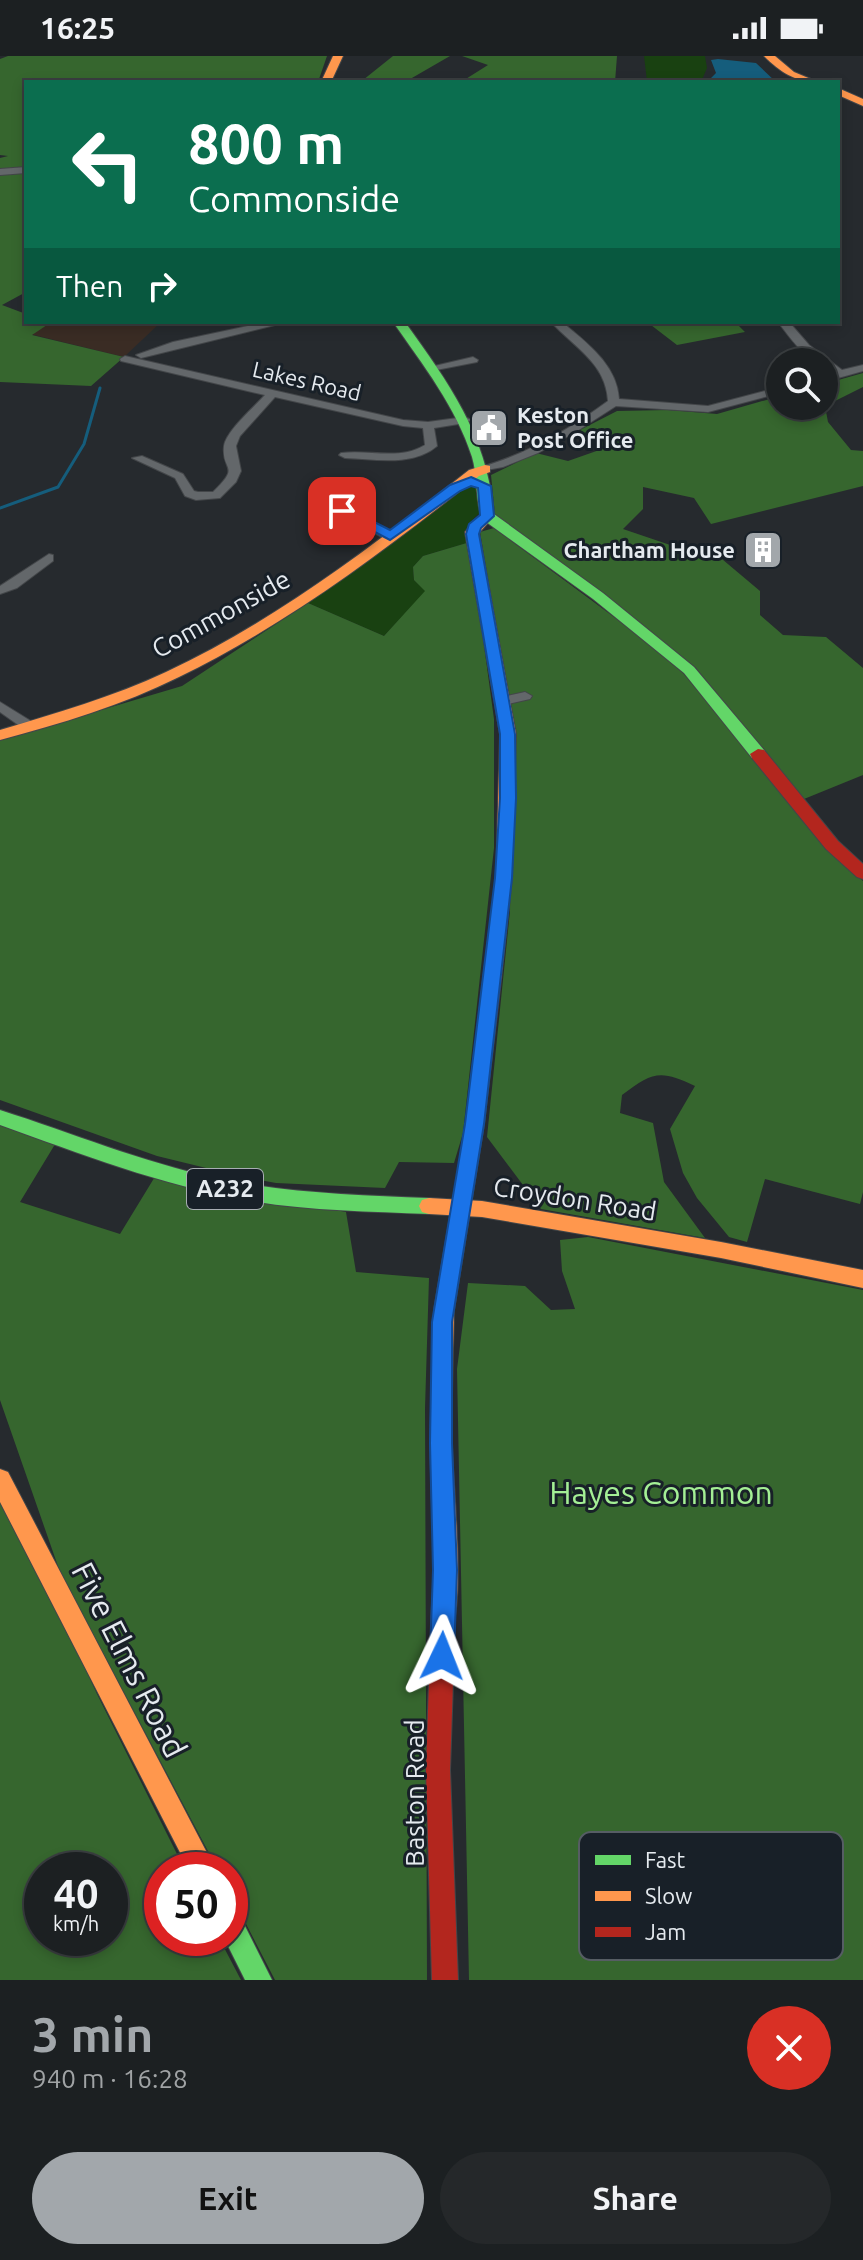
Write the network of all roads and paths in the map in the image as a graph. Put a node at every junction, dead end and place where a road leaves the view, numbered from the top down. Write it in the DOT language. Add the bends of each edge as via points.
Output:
graph roads {
  1 [pos="338,56"];
  2 [pos="769,56"];
  3 [pos="327,80"];
  4 [pos="808,80"];
  5 [pos="840,92"];
  6 [pos="863,103"];
  7 [pos="24,170"];
  8 [pos="0,172"];
  9 [pos="272,324"];
  10 [pos="400,324"];
  11 [pos="558,324"];
  12 [pos="785,324"];
  13 [pos="473,360"];
  14 [pos="431,368"];
  15 [pos="863,368"];
  16 [pos="840,374"];
  17 [pos="272,394"];
  18 [pos="766,394"];
  19 [pos="614,402"];
  20 [pos="465,420"];
  21 [pos="428,425"];
  22 [pos="345,455"];
  23 [pos="138,458"];
  24 [pos="485,477"];
  25 [pos="346,508"];
  26 [pos="487,516"];
  27 [pos="390,536"];
  28 [pos="49,558"];
  29 [pos="0,590"];
  30 [pos="525,696"];
  31 [pos="503,701"];
  32 [pos="0,706"];
  33 [pos="29,726"];
  34 [pos="0,735"];
  35 [pos="863,873"];
  36 [pos="0,1117"];
  37 [pos="460,1207"];
  38 [pos="863,1279"];
  39 [pos="0,1479"];
  40 [pos="194,1852"];
  41 [pos="247,1956"];
  42 [pos="259,1980"];
  43 [pos="445,1980"];
  1 -- 3 [label="main road"];
  2 -- 4 [label="main road"];
  5 -- 6 [label="main road"];
  7 -- 8 [label="street"];
  9 -- 17 [label="street, Lakes Road" via="135,357"];
  10 -- 14 [label="main road"];
  11 -- 19 [label="street" via="600,363 615,389"];
  12 -- 16 [label="street"];
  13 -- 14 [label="street"];
  14 -- 20 [label="main road"];
  15 -- 16 [label="street"];
  17 -- 21 [label="street, Lakes Road"];
  17 -- 23 [label="street" via="235,435 230,446 235,471 216,495 189,493 179,476"];
  18 -- 19 [label="street" via="708,409"];
  19 -- 24 [label="street"];
  20 -- 21 [label="street, Lakes Road"];
  20 -- 24 [label="main road" via="477,442"];
  21 -- 22 [label="street" via="431,446 424,452"];
  24 -- 26 [label="main road"];
  24 -- 27 [label="main road, Commonside" via="455,488"];
  25 -- 27 [label="street" via="342,511"];
  26 -- 31 [label="main road, Baston Road" via="473,534"];
  26 -- 35 [label="main road" via="689,670 832,845"];
  27 -- 33 [label="main road, Commonside" via="282,613 172,675"];
  28 -- 29 [label="street"];
  30 -- 31 [label="street"];
  31 -- 37 [label="main road, Baston Road" via="508,734 504,878"];
  32 -- 33 [label="street"];
  33 -- 34 [label="main road, Commonside"];
  36 -- 37 [label="main road, Croydon Road / A232" via="138,1165 243,1192"];
  37 -- 38 [label="main road, Croydon Road / A232"];
  37 -- 43 [label="main road, Baston Road" via="442,1322 445,1570 438,1770"];
  39 -- 40 [label="main road, Five Elms Road"];
  41 -- 42 [label="main road"];
}
